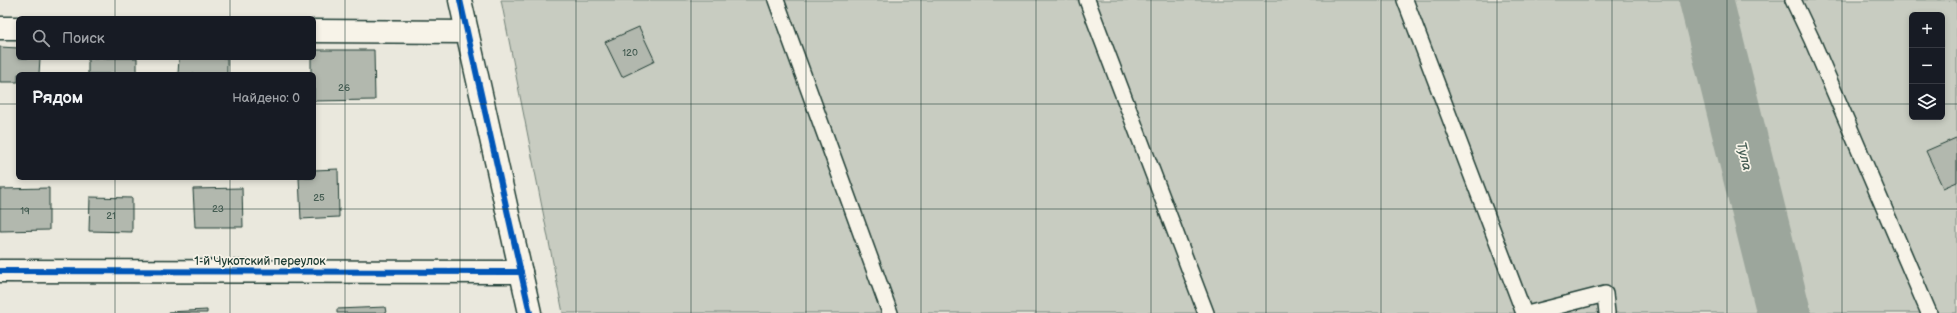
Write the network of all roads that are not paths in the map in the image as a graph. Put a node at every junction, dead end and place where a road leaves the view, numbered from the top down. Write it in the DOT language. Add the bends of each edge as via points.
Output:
graph roads {
  1 [pos="460,0"];
  2 [pos="776,0"];
  3 [pos="1087,0"];
  4 [pos="1405,0"];
  5 [pos="1793,0"];
  6 [pos="0,28"];
  7 [pos="16,28"];
  8 [pos="316,30"];
  9 [pos="467,32"];
  10 [pos="0,272"];
  11 [pos="521,272"];
  12 [pos="530,313"];
  13 [pos="890,313"];
  14 [pos="1206,313"];
  15 [pos="1524,313"];
  16 [pos="1531,313"];
  17 [pos="1607,313"];
  18 [pos="1929,313"];
  1 -- 9 [label="street"];
  2 -- 13 [label="lane"];
  3 -- 14 [label="lane"];
  4 -- 15 [label="lane"];
  5 -- 18 [label="lane"];
  6 -- 7 [label="street"];
  8 -- 9 [label="street"];
  9 -- 11 [label="street"];
  10 -- 11 [label="street, 1-й Чукотский переулок"];
  11 -- 12 [label="street"];
  16 -- 17 [label="lane" via="1605,294"];
}
